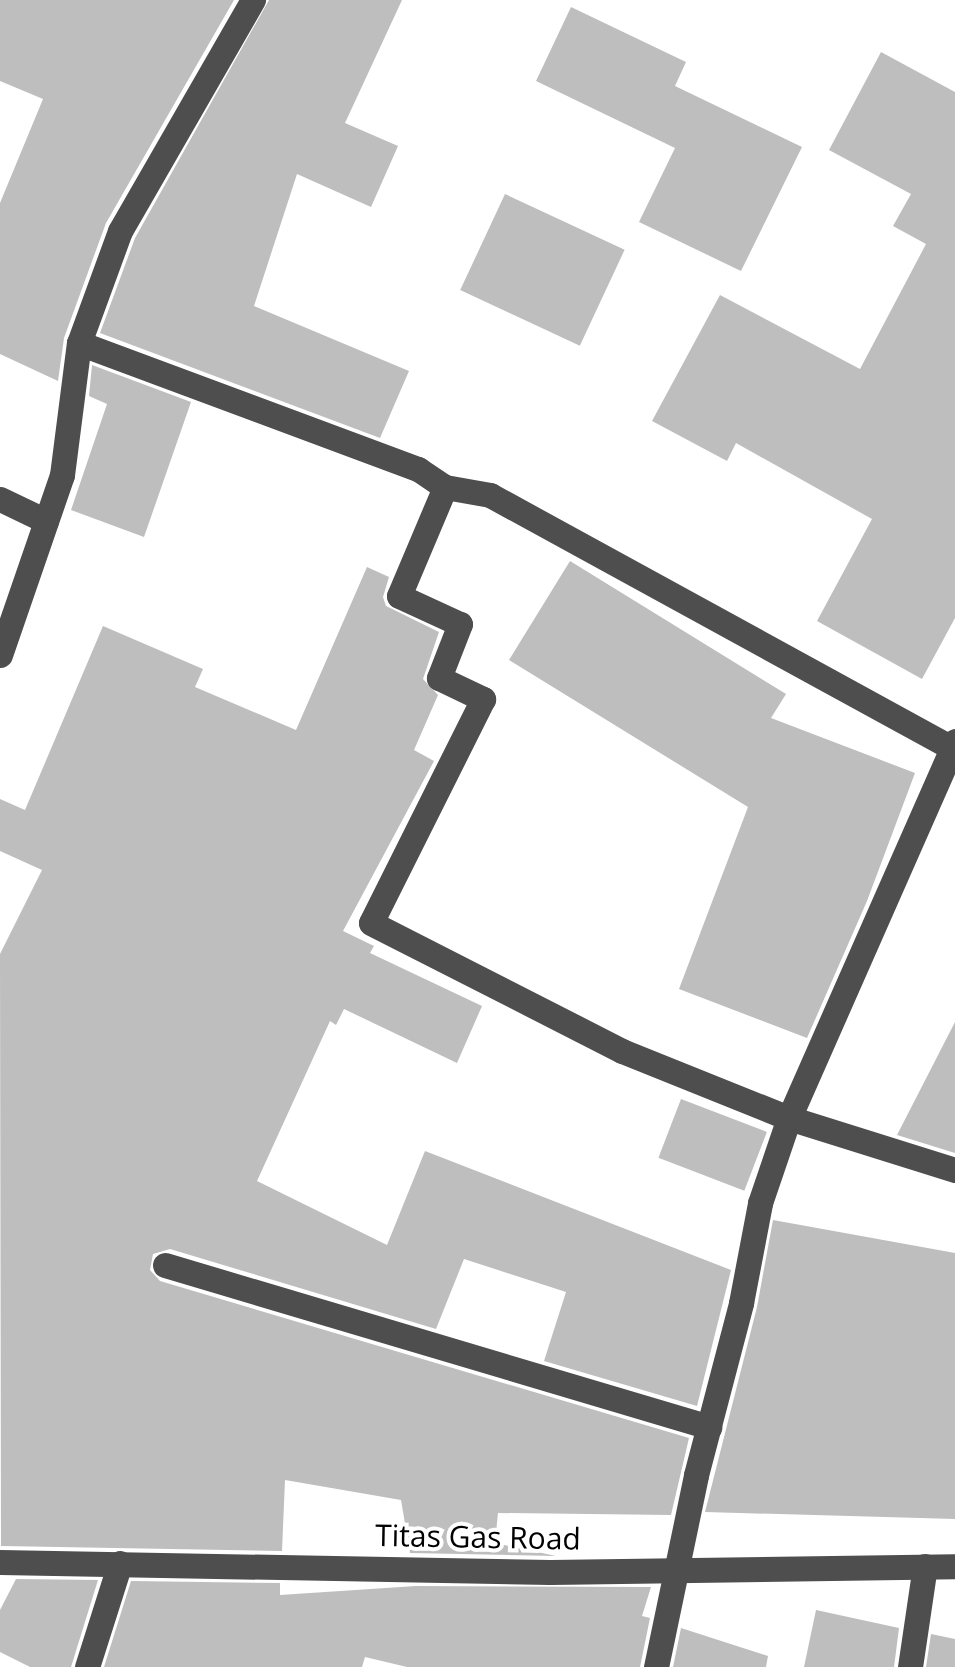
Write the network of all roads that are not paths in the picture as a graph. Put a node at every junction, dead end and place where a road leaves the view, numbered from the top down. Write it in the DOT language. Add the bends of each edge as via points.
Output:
graph roads {
  1 [pos="253,0"];
  2 [pos="79,344"];
  3 [pos="445,487"];
  4 [pos="0,499"];
  5 [pos="46,521"];
  6 [pos="0,655"];
  7 [pos="954,744"];
  8 [pos="789,1118"];
  9 [pos="955,1170"];
  10 [pos="165,1266"];
  11 [pos="709,1427"];
  12 [pos="0,1562"];
  13 [pos="120,1563"];
  14 [pos="925,1566"];
  15 [pos="955,1566"];
  16 [pos="679,1571"];
  17 [pos="87,1667"];
  18 [pos="656,1667"];
  19 [pos="910,1667"];
  1 -- 2 [label="street" via="120,231"];
  2 -- 3 [label="street" via="418,469"];
  2 -- 5 [label="street" via="62,475"];
  3 -- 7 [label="street" via="490,496"];
  3 -- 8 [label="street" via="399,596 460,624 439,678 484,699 371,923 622,1051"];
  4 -- 5 [label="street"];
  5 -- 6 [label="street"];
  7 -- 8 [label="street"];
  8 -- 9 [label="street"];
  8 -- 11 [label="street" via="760,1203"];
  10 -- 11 [label="street"];
  11 -- 16 [label="street"];
  12 -- 13 [label="street, Titas Gas Road"];
  13 -- 16 [label="street, Titas Gas Road"];
  13 -- 17 [label="street"];
  14 -- 15 [label="street, Titas Gas Road"];
  14 -- 16 [label="street, Titas Gas Road"];
  14 -- 19 [label="street"];
  16 -- 18 [label="street"];
}
